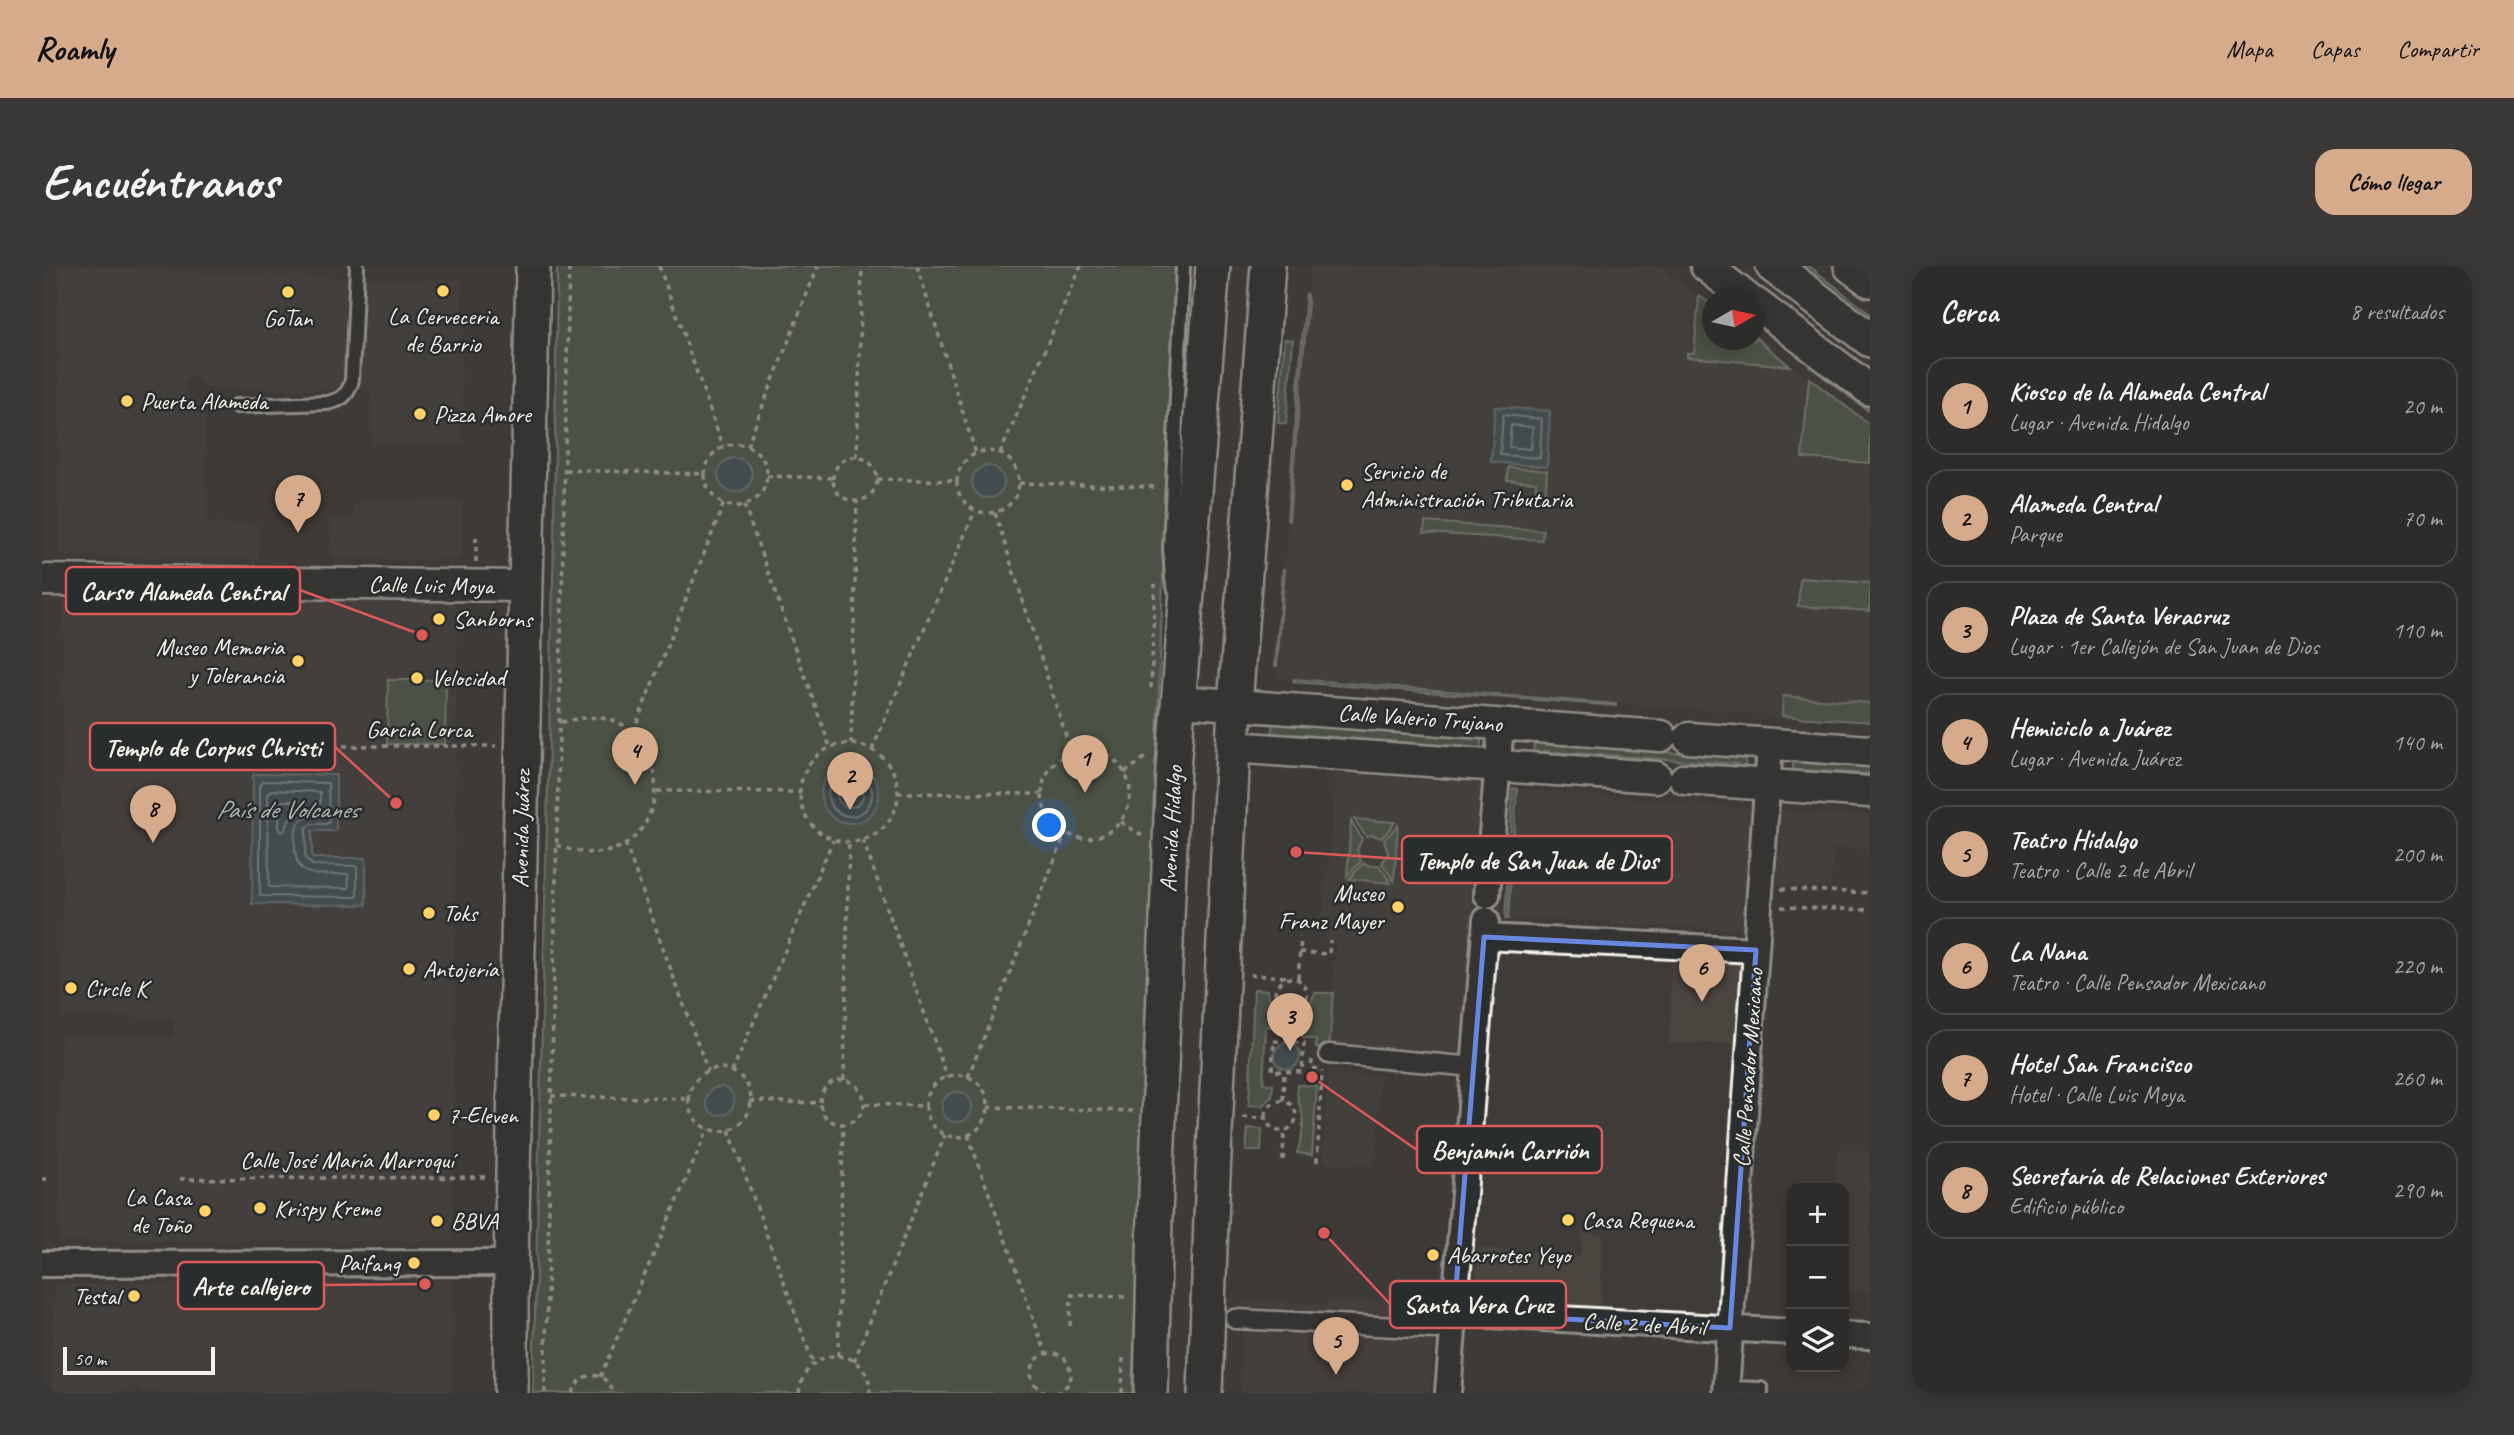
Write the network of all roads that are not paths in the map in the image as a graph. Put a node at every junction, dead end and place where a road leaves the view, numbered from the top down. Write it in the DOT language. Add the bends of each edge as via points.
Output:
graph roads {
  1 [pos="357,266"];
  2 [pos="533,266"];
  3 [pos="1183,266"];
  4 [pos="1213,266"];
  5 [pos="1268,266"];
  6 [pos="1706,266"];
  7 [pos="1773,266"];
  8 [pos="1851,266"];
  9 [pos="1870,280"];
  10 [pos="1733,287"];
  11 [pos="1765,311"];
  12 [pos="1870,340"];
  13 [pos="1870,390"];
  14 [pos="236,406"];
  15 [pos="42,580"];
  16 [pos="526,586"];
  17 [pos="1184,639"];
  18 [pos="1179,701"];
  19 [pos="1235,705"];
  20 [pos="1501,724"];
  21 [pos="1770,744"];
  22 [pos="1233,747"];
  23 [pos="1870,751"];
  24 [pos="1498,765"];
  25 [pos="1767,785"];
  26 [pos="1870,792"];
  27 [pos="1486,917"];
  28 [pos="1756,950"];
  29 [pos="1329,1054"];
  30 [pos="1475,1067"];
  31 [pos="511,1263"];
  32 [pos="42,1264"];
  33 [pos="1235,1319"];
  34 [pos="1445,1321"];
  35 [pos="1730,1328"];
  36 [pos="1786,1332"];
  37 [pos="1849,1335"];
  38 [pos="1870,1336"];
  39 [pos="1726,1391"];
  40 [pos="511,1393"];
  41 [pos="1151,1393"];
  42 [pos="1205,1393"];
  43 [pos="1448,1393"];
  44 [pos="1760,1393"];
  1 -- 14 [label="lane" via="348,392 327,403"];
  2 -- 16 [label="main road, Avenida Juárez"];
  3 -- 17 [label="lane" via="1170,548"];
  4 -- 17 [label="main road, Avenida Hidalgo"];
  5 -- 19 [label="main road"];
  6 -- 10 [label="street"];
  7 -- 12 [label="main road"];
  8 -- 9 [label="main road"];
  11 -- 13 [label="street"];
  15 -- 16 [label="street, Calle Luis Moya"];
  16 -- 31 [label="main road, Avenida Juárez"];
  17 -- 18 [label="main road, Avenida Hidalgo"];
  18 -- 19 [label="street, Calle Valerio Trujano"];
  18 -- 41 [label="main road, Avenida Hidalgo"];
  19 -- 20 [label="street, Calle Valerio Trujano"];
  19 -- 22 [label="main road"];
  20 -- 21 [label="street, Calle Valerio Trujano"];
  20 -- 24 [label="street"];
  21 -- 23 [label="street, Calle Valerio Trujano"];
  21 -- 25 [label="street, Calle Pensador Mexicano"];
  22 -- 24 [label="street, Calle Valerio Trujano"];
  22 -- 42 [label="main road"];
  24 -- 25 [label="street, Calle Valerio Trujano"];
  24 -- 27 [label="street"];
  25 -- 26 [label="street, Calle Valerio Trujano"];
  25 -- 28 [label="street, Calle Pensador Mexicano"];
  27 -- 28 [label="street"];
  27 -- 30 [label="street"];
  28 -- 35 [label="street, Calle Pensador Mexicano"];
  29 -- 30 [label="street"];
  30 -- 34 [label="street" via="1459,1279"];
  31 -- 32 [label="street"];
  31 -- 40 [label="main road, Avenida Juárez"];
  33 -- 34 [label="street, Calle 2 de Abril"];
  34 -- 35 [label="street, Calle 2 de Abril"];
  34 -- 43 [label="street"];
  35 -- 36 [label="street, Calle 2 de Abril"];
  35 -- 39 [label="street, Calle Pensador Mexicano"];
  37 -- 38 [label="street"];
  39 -- 44 [label="lane"];
}
